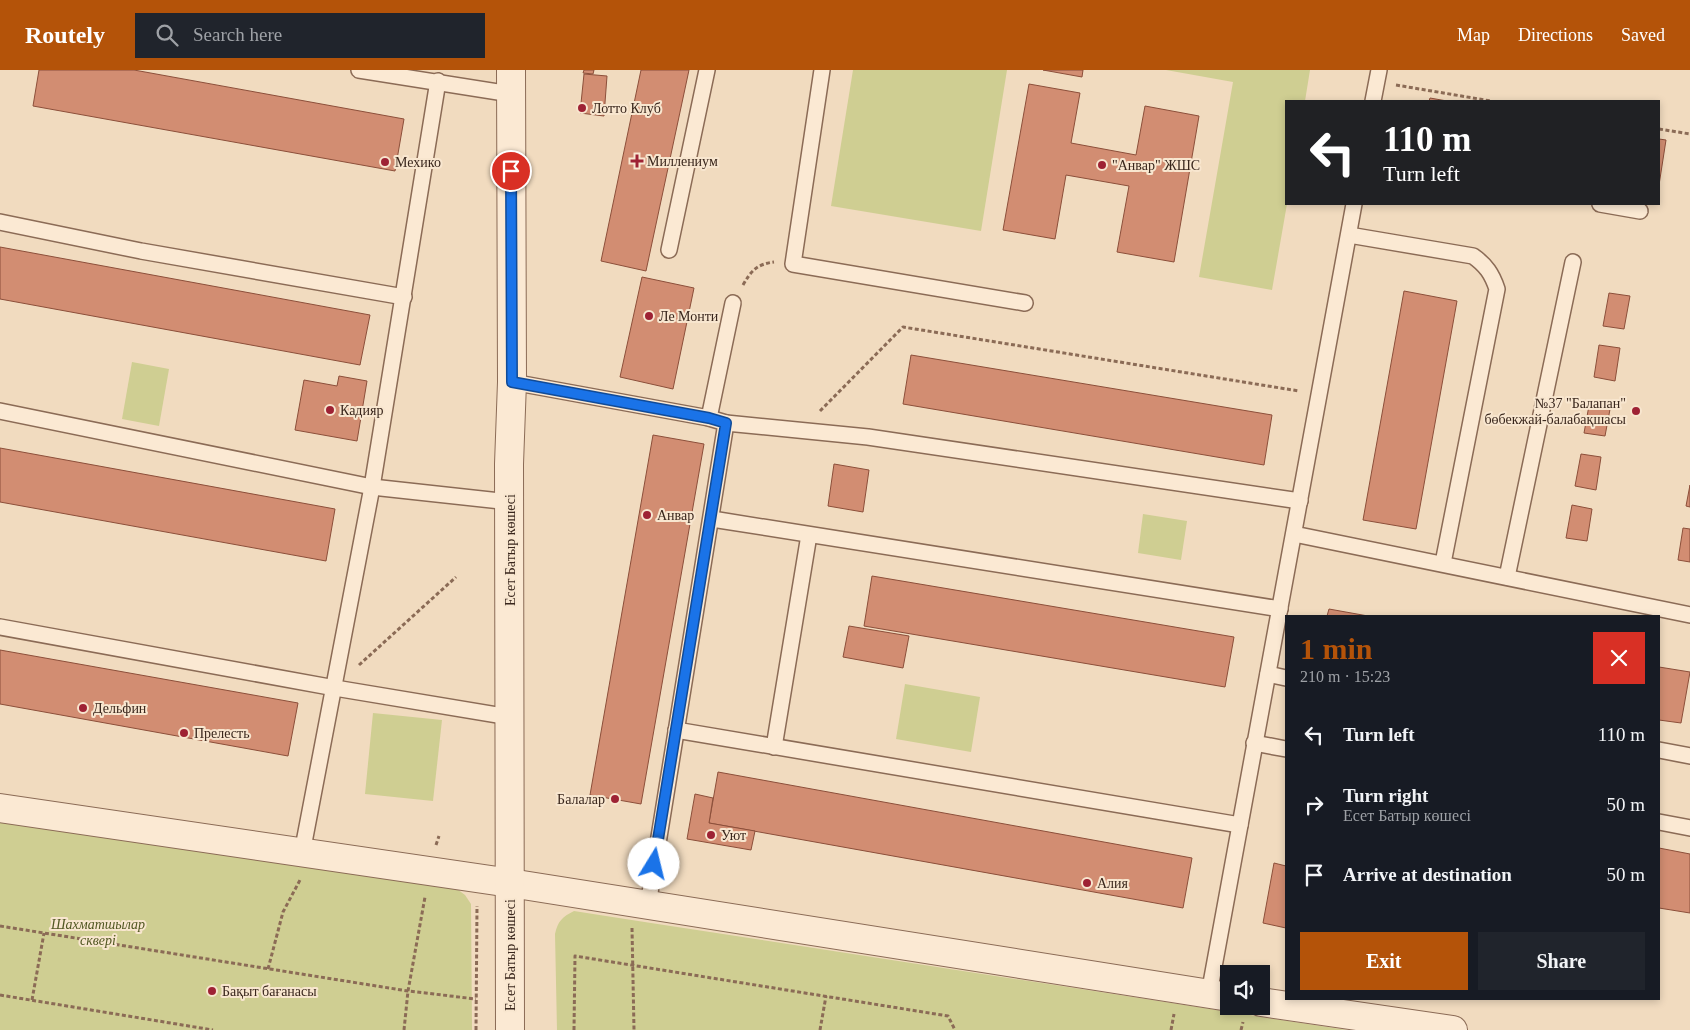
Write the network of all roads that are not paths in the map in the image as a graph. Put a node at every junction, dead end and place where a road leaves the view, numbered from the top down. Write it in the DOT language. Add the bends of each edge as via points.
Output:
graph roads {
  1 [pos="358,70"];
  2 [pos="707,70"];
  3 [pos="822,70"];
  4 [pos="1378,76"];
  5 [pos="438,81"];
  6 [pos="511,82"];
  7 [pos="1374,100"];
  8 [pos="1354,205"];
  9 [pos="1607,205"];
  10 [pos="1640,210"];
  11 [pos="0,222"];
  12 [pos="1349,235"];
  13 [pos="669,250"];
  14 [pos="1573,262"];
  15 [pos="404,297"];
  16 [pos="733,303"];
  17 [pos="1025,303"];
  18 [pos="512,382"];
  19 [pos="0,411"];
  20 [pos="709,418"];
  21 [pos="726,423"];
  22 [pos="372,487"];
  23 [pos="1300,501"];
  24 [pos="510,502"];
  25 [pos="712,519"];
  26 [pos="809,534"];
  27 [pos="1294,534"];
  28 [pos="1443,563"];
  29 [pos="1507,577"];
  30 [pos="1280,609"];
  31 [pos="1690,615"];
  32 [pos="0,627"];
  33 [pos="1268,674"];
  34 [pos="1285,678"];
  35 [pos="335,688"];
  36 [pos="510,716"];
  37 [pos="676,730"];
  38 [pos="1254,743"];
  39 [pos="774,747"];
  40 [pos="1285,749"];
  41 [pos="1660,750"];
  42 [pos="1690,756"];
  43 [pos="0,808"];
  44 [pos="1660,822"];
  45 [pos="1240,825"];
  46 [pos="1690,828"];
  47 [pos="308,854"];
  48 [pos="510,883"];
  49 [pos="640,904"];
  50 [pos="1219,995"];
  51 [pos="1270,1003"];
  52 [pos="510,1030"];
  53 [pos="1453,1030"];
  1 -- 5 [label="lane"];
  2 -- 13 [label="lane"];
  3 -- 17 [label="lane" via="793,264"];
  4 -- 7 [label="lane"];
  5 -- 6 [label="lane"];
  5 -- 15 [label="lane"];
  6 -- 18 [label="street, Есет Батыр көшесі"];
  8 -- 12 [label="lane"];
  9 -- 10 [label="lane"];
  11 -- 15 [label="lane" via="141,251"];
  12 -- 23 [label="lane"];
  12 -- 28 [label="lane" via="1473,256 1489,270 1497,289"];
  14 -- 29 [label="lane"];
  15 -- 22 [label="lane"];
  16 -- 20 [label="lane"];
  18 -- 20 [label="lane"];
  18 -- 24 [label="street, Есет Батыр көшесі"];
  19 -- 22 [label="lane"];
  20 -- 21 [label="lane"];
  21 -- 23 [label="lane" via="878,438"];
  21 -- 25 [label="lane"];
  22 -- 24 [label="lane"];
  22 -- 35 [label="lane"];
  23 -- 27 [label="lane"];
  24 -- 36 [label="street, Есет Батыр көшесі"];
  25 -- 26 [label="lane"];
  25 -- 37 [label="lane"];
  26 -- 30 [label="lane"];
  26 -- 39 [label="lane"];
  27 -- 28 [label="lane"];
  27 -- 30 [label="lane"];
  28 -- 29 [label="lane"];
  29 -- 31 [label="lane"];
  30 -- 33 [label="lane"];
  32 -- 35 [label="lane"];
  33 -- 34 [label="lane"];
  33 -- 38 [label="lane"];
  35 -- 36 [label="lane"];
  35 -- 47 [label="lane"];
  36 -- 48 [label="street, Есет Батыр көшесі"];
  37 -- 39 [label="lane"];
  37 -- 49 [label="lane"];
  38 -- 40 [label="lane"];
  38 -- 45 [label="lane"];
  39 -- 45 [label="lane"];
  41 -- 42 [label="lane"];
  43 -- 47 [label="street"];
  44 -- 46 [label="lane"];
  45 -- 50 [label="lane"];
  47 -- 48 [label="street"];
  48 -- 49 [label="street"];
  48 -- 52 [label="street, Есет Батыр көшесі"];
  49 -- 50 [label="street"];
  51 -- 53 [label="street"];
}
